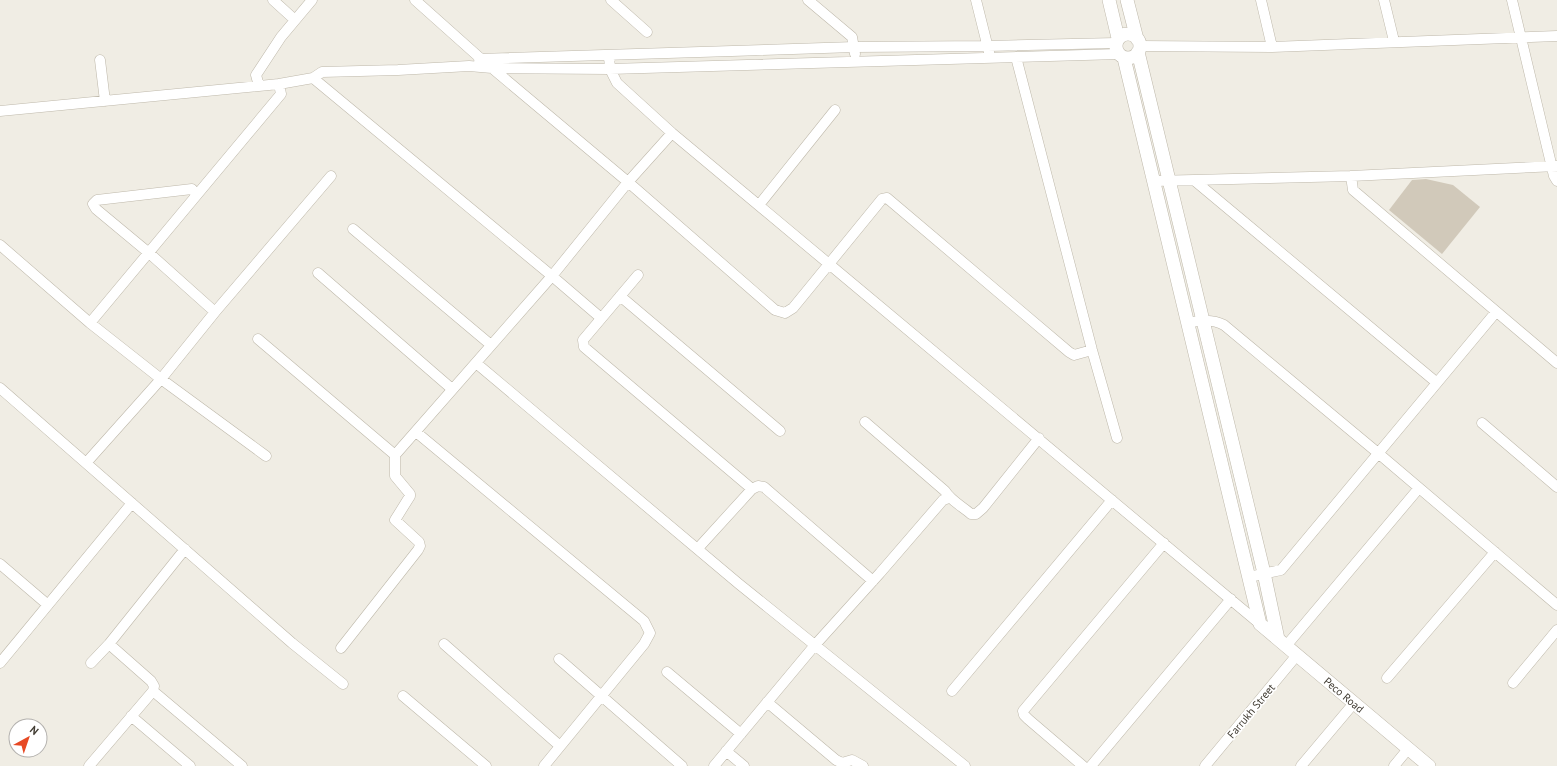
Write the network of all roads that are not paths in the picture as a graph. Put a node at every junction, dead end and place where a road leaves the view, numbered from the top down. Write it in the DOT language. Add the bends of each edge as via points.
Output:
graph roads {
  1 [pos="272,0"];
  2 [pos="312,0"];
  3 [pos="415,0"];
  4 [pos="612,0"];
  5 [pos="808,0"];
  6 [pos="976,0"];
  7 [pos="1109,0"];
  8 [pos="1127,0"];
  9 [pos="1261,0"];
  10 [pos="1384,0"];
  11 [pos="1512,0"];
  12 [pos="295,20"];
  13 [pos="647,32"];
  14 [pos="1557,36"];
  15 [pos="1520,38"];
  16 [pos="1394,41"];
  17 [pos="988,46"];
  18 [pos="1138,46"];
  19 [pos="855,47"];
  20 [pos="1272,47"];
  21 [pos="1119,48"];
  22 [pos="609,56"];
  23 [pos="1016,57"];
  24 [pos="480,58"];
  25 [pos="990,58"];
  26 [pos="100,60"];
  27 [pos="856,62"];
  28 [pos="469,66"];
  29 [pos="492,68"];
  30 [pos="610,69"];
  31 [pos="313,78"];
  32 [pos="279,84"];
  33 [pos="259,86"];
  34 [pos="105,101"];
  35 [pos="835,110"];
  36 [pos="0,112"];
  37 [pos="672,133"];
  38 [pos="1554,166"];
  39 [pos="331,176"];
  40 [pos="1351,176"];
  41 [pos="1169,180"];
  42 [pos="1154,181"];
  43 [pos="1195,181"];
  44 [pos="1557,181"];
  45 [pos="628,182"];
  46 [pos="196,194"];
  47 [pos="759,205"];
  48 [pos="353,229"];
  49 [pos="0,245"];
  50 [pos="149,253"];
  51 [pos="829,264"];
  52 [pos="318,273"];
  53 [pos="638,275"];
  54 [pos="552,276"];
  55 [pos="620,296"];
  56 [pos="215,312"];
  57 [pos="1496,312"];
  58 [pos="601,318"];
  59 [pos="1203,320"];
  60 [pos="90,323"];
  61 [pos="1188,323"];
  62 [pos="258,339"];
  63 [pos="491,345"];
  64 [pos="1092,350"];
  65 [pos="476,363"];
  66 [pos="1557,363"];
  67 [pos="161,379"];
  68 [pos="1436,382"];
  69 [pos="0,388"];
  70 [pos="452,390"];
  71 [pos="865,422"];
  72 [pos="1482,423"];
  73 [pos="780,431"];
  74 [pos="416,432"];
  75 [pos="1038,438"];
  76 [pos="1117,438"];
  77 [pos="1378,453"];
  78 [pos="395,455"];
  79 [pos="266,456"];
  80 [pos="86,463"];
  81 [pos="1557,486"];
  82 [pos="1419,488"];
  83 [pos="752,489"];
  84 [pos="949,498"];
  85 [pos="1112,500"];
  86 [pos="132,503"];
  87 [pos="1164,543"];
  88 [pos="701,546"];
  89 [pos="185,549"];
  90 [pos="1495,552"];
  91 [pos="0,564"];
  92 [pos="1264,574"];
  93 [pos="1249,578"];
  94 [pos="873,581"];
  95 [pos="1231,599"];
  96 [pos="48,605"];
  97 [pos="1557,605"];
  98 [pos="1260,624"];
  99 [pos="1557,630"];
  100 [pos="1282,643"];
  101 [pos="109,644"];
  102 [pos="444,644"];
  103 [pos="815,645"];
  104 [pos="341,648"];
  105 [pos="1297,655"];
  106 [pos="559,659"];
  107 [pos="0,663"];
  108 [pos="91,663"];
  109 [pos="667,672"];
  110 [pos="1387,678"];
  111 [pos="1513,683"];
  112 [pos="343,684"];
  113 [pos="153,691"];
  114 [pos="952,691"];
  115 [pos="403,696"];
  116 [pos="601,697"];
  117 [pos="767,702"];
  118 [pos="1354,703"];
  119 [pos="131,716"];
  120 [pos="740,734"];
  121 [pos="560,746"];
  122 [pos="1408,749"];
  123 [pos="726,751"];
  124 [pos="91,765"];
  125 [pos="190,766"];
  126 [pos="242,766"];
  127 [pos="486,766"];
  128 [pos="544,766"];
  129 [pos="682,766"];
  130 [pos="714,766"];
  131 [pos="744,766"];
  132 [pos="863,766"];
  133 [pos="966,766"];
  134 [pos="1083,766"];
  135 [pos="1091,766"];
  136 [pos="1205,766"];
  137 [pos="1301,766"];
  138 [pos="1394,766"];
  139 [pos="1429,766"];
  1 -- 12 [label="street"];
  2 -- 12 [label="street"];
  3 -- 24 [label="street"];
  4 -- 13 [label="street"];
  5 -- 19 [label="street" via="852,38"];
  6 -- 17 [label="street"];
  7 -- 21 [label="street"];
  8 -- 18 [label="street"];
  9 -- 20 [label="street"];
  10 -- 16 [label="street"];
  11 -- 15 [label="street"];
  12 -- 33 [label="street" via="256,75"];
  14 -- 15 [label="street"];
  15 -- 16 [label="street"];
  15 -- 38 [label="street"];
  16 -- 20 [label="street"];
  17 -- 19 [label="street"];
  17 -- 21 [label="street"];
  17 -- 25 [label="street"];
  18 -- 20 [label="street"];
  18 -- 21 [label="street" via="1132,57"];
  18 -- 21 [label="street" via="1131,34 1124,34"];
  18 -- 41 [label="street"];
  19 -- 22 [label="street"];
  19 -- 27 [label="street"];
  21 -- 23 [label="street"];
  21 -- 42 [label="street"];
  22 -- 24 [label="street"];
  22 -- 30 [label="street"];
  23 -- 25 [label="street"];
  23 -- 64 [label="street"];
  24 -- 28 [label="street"];
  24 -- 29 [label="street"];
  25 -- 27 [label="street"];
  26 -- 34 [label="street"];
  27 -- 30 [label="street"];
  28 -- 29 [label="street"];
  28 -- 31 [label="street" via="322,72"];
  29 -- 30 [label="street"];
  29 -- 45 [label="street"];
  30 -- 37 [label="street" via="618,83"];
  31 -- 32 [label="street"];
  31 -- 54 [label="street"];
  32 -- 33 [label="street"];
  32 -- 46 [label="street" via="281,94"];
  33 -- 34 [label="street"];
  34 -- 36 [label="street"];
  35 -- 47 [label="street"];
  37 -- 45 [label="street"];
  37 -- 47 [label="street"];
  38 -- 40 [label="street"];
  38 -- 44 [label="street"];
  39 -- 56 [label="street"];
  40 -- 43 [label="street"];
  40 -- 57 [label="street" via="1353,190"];
  41 -- 42 [label="street"];
  41 -- 43 [label="street"];
  41 -- 59 [label="street"];
  42 -- 61 [label="street"];
  43 -- 68 [label="street"];
  45 -- 51 [label="street" via="775,310 785,313 793,308"];
  45 -- 54 [label="street"];
  46 -- 50 [label="street"];
  46 -- 50 [label="street" via="192,189 97,200 93,204"];
  47 -- 51 [label="street"];
  48 -- 63 [label="street"];
  49 -- 60 [label="street"];
  50 -- 56 [label="street"];
  50 -- 60 [label="street"];
  51 -- 64 [label="street" via="882,199 887,198 1069,352 1074,355"];
  51 -- 75 [label="street"];
  52 -- 70 [label="street"];
  53 -- 55 [label="street"];
  54 -- 58 [label="street"];
  54 -- 63 [label="street"];
  55 -- 58 [label="street"];
  55 -- 73 [label="street"];
  56 -- 67 [label="street"];
  57 -- 66 [label="street"];
  57 -- 68 [label="street"];
  58 -- 83 [label="street" via="583,340 584,347"];
  59 -- 61 [label="street"];
  59 -- 77 [label="street" via="1224,325"];
  59 -- 92 [label="street"];
  60 -- 67 [label="street"];
  61 -- 93 [label="street"];
  62 -- 78 [label="street"];
  63 -- 65 [label="street"];
  64 -- 76 [label="street"];
  65 -- 70 [label="street"];
  65 -- 103 [label="street"];
  67 -- 79 [label="street"];
  67 -- 80 [label="street"];
  68 -- 77 [label="street"];
  69 -- 80 [label="street"];
  70 -- 74 [label="street"];
  71 -- 84 [label="street" via="945,491"];
  72 -- 81 [label="street"];
  74 -- 78 [label="street"];
  74 -- 116 [label="street" via="644,621 650,633 644,644"];
  75 -- 84 [label="street" via="976,514 971,514"];
  75 -- 85 [label="street"];
  77 -- 82 [label="street"];
  77 -- 92 [label="street" via="1281,570"];
  78 -- 104 [label="street" via="395,476 410,494 395,520 419,542 420,546"];
  80 -- 86 [label="street"];
  82 -- 90 [label="street"];
  82 -- 100 [label="street"];
  83 -- 88 [label="street"];
  83 -- 94 [label="street" via="764,487"];
  84 -- 94 [label="street" via="943,500"];
  85 -- 87 [label="street"];
  85 -- 114 [label="street"];
  86 -- 89 [label="street"];
  86 -- 96 [label="street"];
  87 -- 95 [label="street"];
  87 -- 134 [label="street" via="1023,711 1028,719"];
  89 -- 101 [label="street"];
  89 -- 112 [label="street"];
  90 -- 97 [label="street"];
  90 -- 110 [label="street"];
  91 -- 96 [label="street"];
  92 -- 93 [label="street"];
  92 -- 100 [label="street"];
  93 -- 98 [label="street"];
  94 -- 103 [label="street"];
  95 -- 98 [label="street"];
  95 -- 135 [label="street"];
  96 -- 107 [label="street"];
  98 -- 100 [label="street, Peco Road"];
  99 -- 111 [label="street"];
  100 -- 105 [label="street, Peco Road"];
  101 -- 108 [label="street"];
  101 -- 113 [label="street" via="151,681"];
  102 -- 121 [label="street"];
  103 -- 117 [label="street"];
  103 -- 133 [label="street"];
  105 -- 118 [label="street, Peco Road"];
  105 -- 136 [label="street, Farrukh Street"];
  106 -- 116 [label="street"];
  109 -- 120 [label="street"];
  113 -- 119 [label="street"];
  113 -- 126 [label="street"];
  115 -- 127 [label="street"];
  116 -- 121 [label="street"];
  116 -- 129 [label="street"];
  117 -- 120 [label="street"];
  117 -- 132 [label="street" via="836,760 842,763 852,760"];
  118 -- 122 [label="street, Peco Road"];
  118 -- 137 [label="street"];
  119 -- 124 [label="street"];
  119 -- 125 [label="street"];
  120 -- 123 [label="street"];
  121 -- 128 [label="street"];
  122 -- 138 [label="street"];
  122 -- 139 [label="street, Peco Road"];
  123 -- 130 [label="street"];
  123 -- 131 [label="street"];
}
